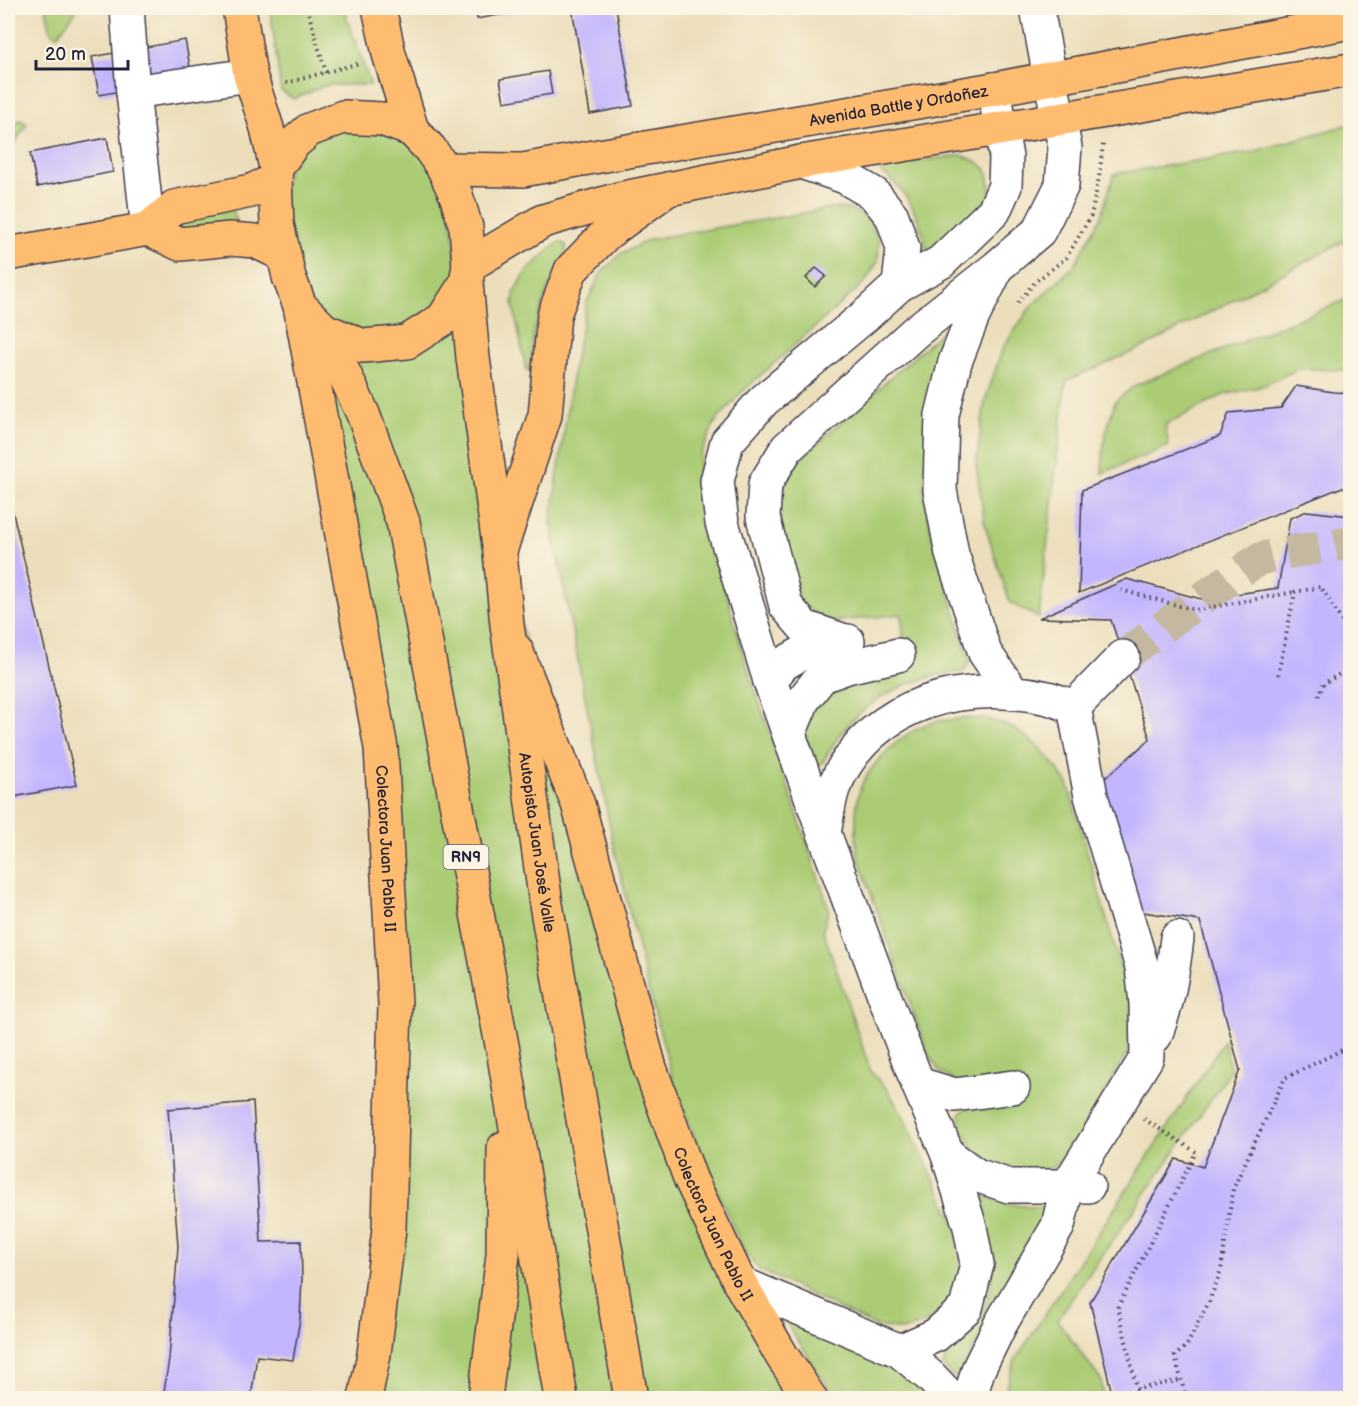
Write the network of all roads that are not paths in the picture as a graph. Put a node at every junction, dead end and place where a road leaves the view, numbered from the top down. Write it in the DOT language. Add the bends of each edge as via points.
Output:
graph roads {
  1 [pos="127,8"];
  2 [pos="239,8"];
  3 [pos="379,8"];
  4 [pos="1037,8"];
  5 [pos="1350,22"];
  6 [pos="1350,70"];
  7 [pos="1050,78"];
  8 [pos="252,83"];
  9 [pos="994,88"];
  10 [pos="133,92"];
  11 [pos="1059,118"];
  12 [pos="1001,129"];
  13 [pos="412,130"];
  14 [pos="801,162"];
  15 [pos="444,169"];
  16 [pos="275,174"];
  17 [pos="668,189"];
  18 [pos="148,229"];
  19 [pos="8,254"];
  20 [pos="284,255"];
  21 [pos="997,267"];
  22 [pos="467,274"];
  23 [pos="899,285"];
  24 [pos="300,306"];
  25 [pos="324,330"];
  26 [pos="500,553"];
  27 [pos="507,625"];
  28 [pos="845,641"];
  29 [pos="1123,657"];
  30 [pos="770,681"];
  31 [pos="1013,693"];
  32 [pos="1074,707"];
  33 [pos="789,734"];
  34 [pos="824,833"];
  35 [pos="1177,938"];
  36 [pos="504,1056"];
  37 [pos="1147,1057"];
  38 [pos="918,1084"];
  39 [pos="1013,1087"];
  40 [pos="948,1155"];
  41 [pos="1081,1186"];
  42 [pos="740,1282"];
  43 [pos="900,1351"];
  44 [pos="365,1398"];
  45 [pos="485,1398"];
  46 [pos="561,1398"];
  47 [pos="631,1398"];
  48 [pos="810,1398"];
  49 [pos="951,1398"];
  50 [pos="970,1398"];
  1 -- 10 [label="street"];
  2 -- 8 [label="main road"];
  3 -- 13 [label="main road"];
  4 -- 7 [label="street"];
  5 -- 7 [label="main road, Avenida Battle y Ordoñez"];
  6 -- 11 [label="main road"];
  7 -- 9 [label="main road, Avenida Battle y Ordoñez"];
  7 -- 11 [label="street"];
  8 -- 10 [label="street"];
  8 -- 16 [label="main road" via="267,128"];
  9 -- 12 [label="street"];
  9 -- 15 [label="main road, Avenida Battle y Ordoñez" via="523,170"];
  10 -- 18 [label="street"];
  11 -- 12 [label="main road"];
  11 -- 21 [label="street" via="1065,147 1062,185 1039,231"];
  12 -- 14 [label="main road"];
  12 -- 23 [label="street" via="1006,157 1005,186 994,211 941,262"];
  13 -- 15 [label="main road"];
  13 -- 16 [label="main road" via="382,119 343,117 309,130 293,144"];
  14 -- 17 [label="main road"];
  14 -- 23 [label="street" via="845,177 874,194 892,216 903,248"];
  15 -- 22 [label="main road" via="466,227"];
  16 -- 18 [label="main road" via="250,192 174,207"];
  16 -- 20 [label="main road" via="277,224"];
  17 -- 22 [label="main road" via="543,221"];
  17 -- 26 [label="main road" via="606,234 571,270 554,315 545,415"];
  18 -- 19 [label="main road"];
  18 -- 20 [label="main road" via="180,243 255,241"];
  20 -- 24 [label="main road"];
  21 -- 28 [label="street" via="915,332 787,448 765,484 763,517 786,606 804,627"];
  21 -- 31 [label="street" via="955,362 942,415 940,490 952,554 985,653"];
  22 -- 25 [label="main road" via="443,320 407,342 363,346"];
  22 -- 26 [label="main road, Autopista Juan José Valle" via="472,358"];
  23 -- 30 [label="street" via="763,401 728,442 717,481 722,523"];
  24 -- 25 [label="main road"];
  24 -- 44 [label="main road, Colectora Juan Pablo II" via="381,748 394,1004 389,1229"];
  25 -- 36 [label="main road, RN9" via="363,414 403,522"];
  26 -- 27 [label="main road, Autopista Juan José Valle"];
  27 -- 42 [label="main road, Colectora Juan Pablo II" via="578,804 650,1068 690,1178"];
  27 -- 47 [label="main road, Autopista Juan José Valle" via="546,904"];
  28 -- 30 [label="street" via="811,648 783,664"];
  28 -- 33 [label="street" via="897,648 822,676 803,700"];
  29 -- 32 [label="street"];
  30 -- 33 [label="street"];
  31 -- 32 [label="street"];
  31 -- 34 [label="street" via="970,692 932,700 885,721 854,750 834,785"];
  32 -- 37 [label="street" via="1091,796 1142,967"];
  33 -- 34 [label="street"];
  34 -- 38 [label="street"];
  35 -- 37 [label="street" via="1164,1015"];
  36 -- 45 [label="main road" via="503,1255"];
  36 -- 46 [label="main road, RN9"];
  37 -- 41 [label="street"];
  38 -- 39 [label="street" via="955,1095"];
  38 -- 40 [label="street"];
  40 -- 41 [label="street" via="976,1175 1009,1186"];
  40 -- 43 [label="street" via="977,1264 966,1308 936,1335"];
  41 -- 50 [label="street" via="996,1334 978,1370"];
  42 -- 43 [label="street"];
  42 -- 48 [label="main road, Colectora Juan Pablo II"];
  43 -- 49 [label="street"];
}
